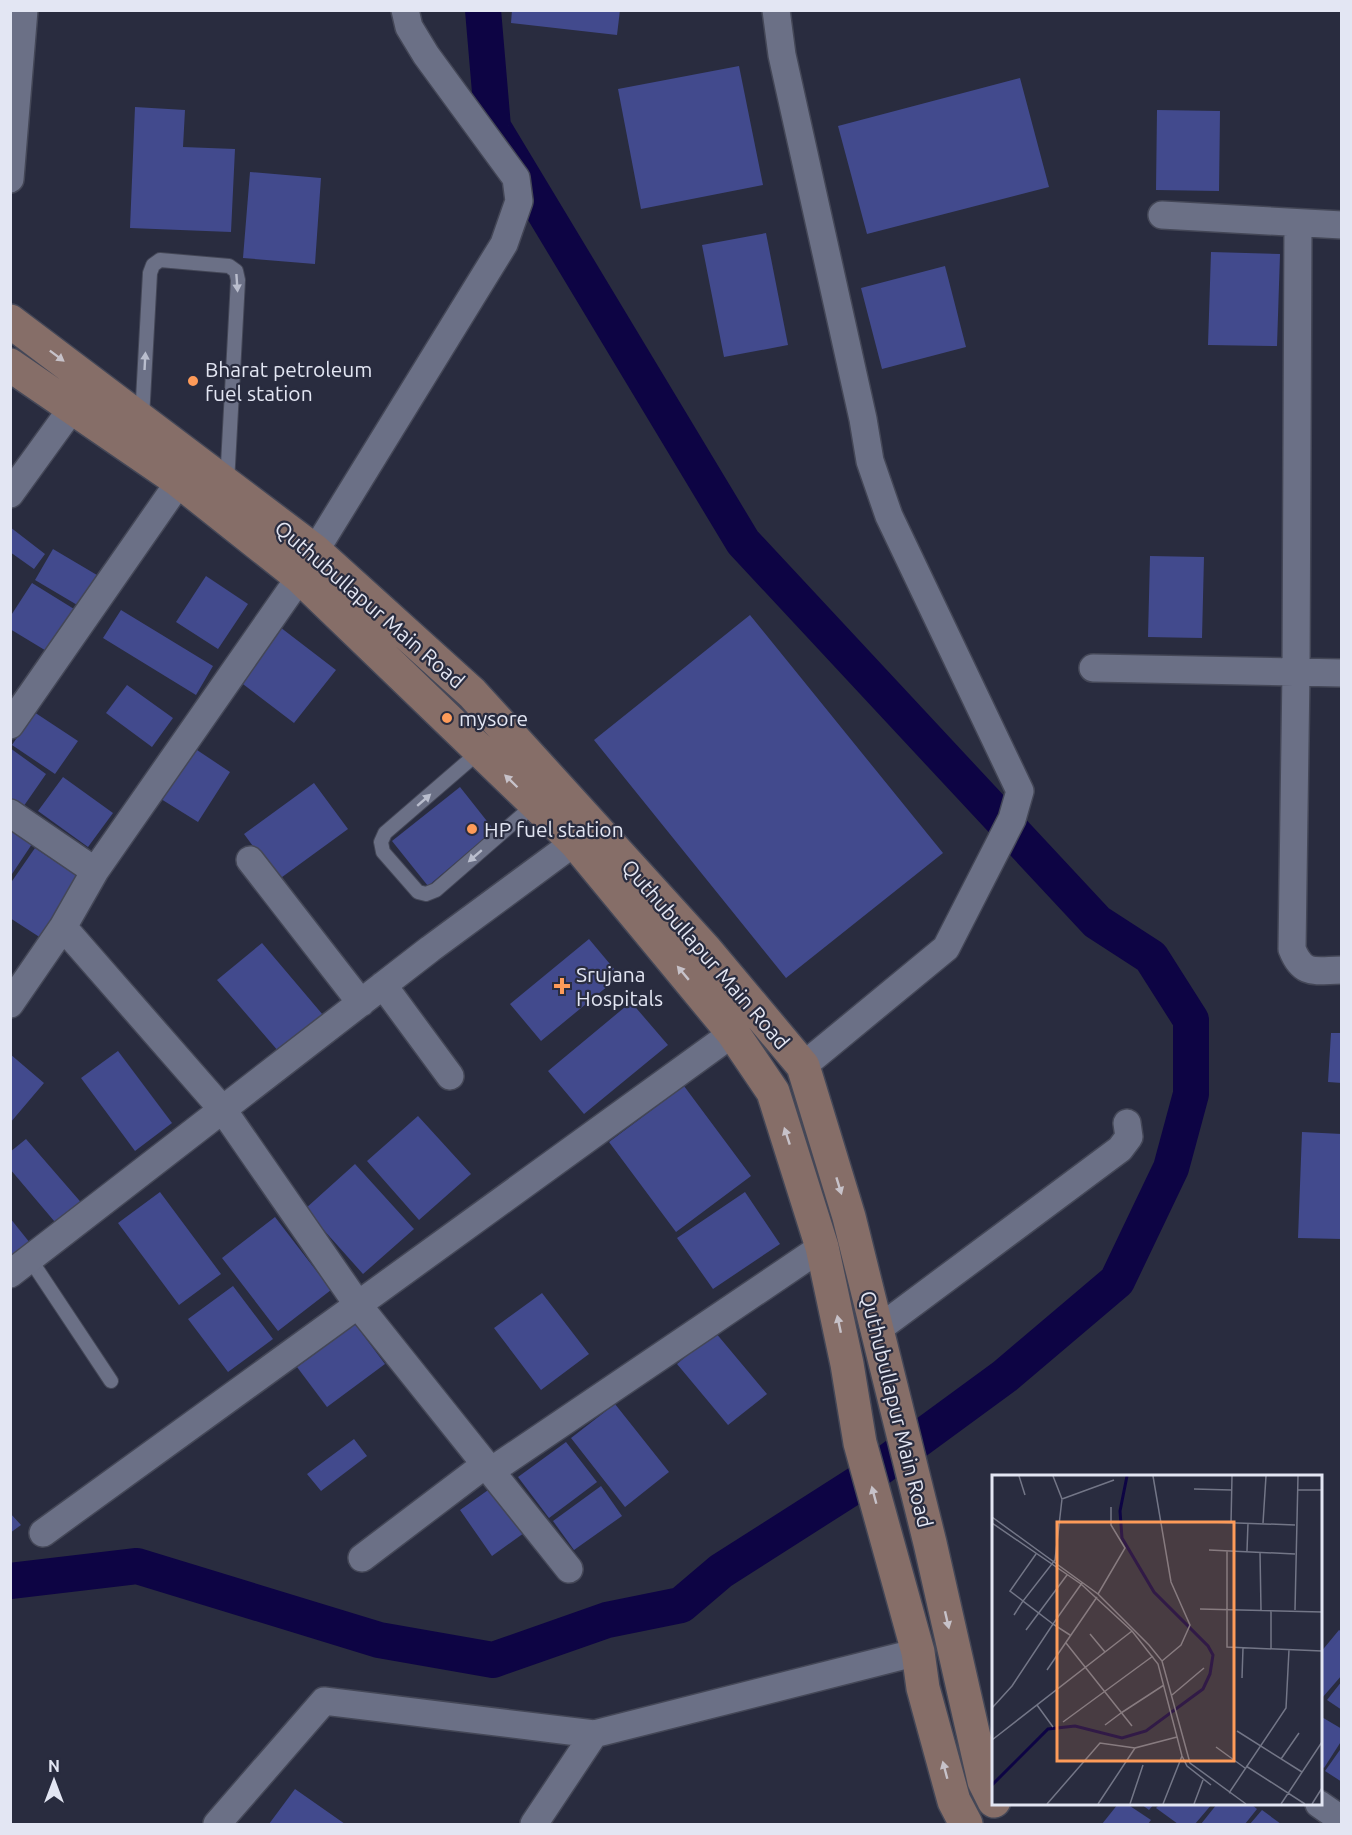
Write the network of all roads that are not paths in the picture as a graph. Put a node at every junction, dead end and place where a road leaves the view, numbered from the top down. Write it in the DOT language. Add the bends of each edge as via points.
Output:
graph roads {
  1 [pos="24,10"];
  2 [pos="405,10"];
  3 [pos="776,10"];
  4 [pos="10,179"];
  5 [pos="1162,215"];
  6 [pos="1298,224"];
  7 [pos="1341,225"];
  8 [pos="10,321"];
  9 [pos="10,365"];
  10 [pos="73,407"];
  11 [pos="142,420"];
  12 [pos="187,471"];
  13 [pos="226,484"];
  14 [pos="10,494"];
  15 [pos="307,564"];
  16 [pos="1093,668"];
  17 [pos="1296,672"];
  18 [pos="1341,673"];
  19 [pos="10,725"];
  20 [pos="480,751"];
  21 [pos="535,804"];
  22 [pos="10,813"];
  23 [pos="575,842"];
  24 [pos="250,860"];
  25 [pos="95,871"];
  26 [pos="63,927"];
  27 [pos="1341,970"];
  28 [pos="383,985"];
  29 [pos="361,1003"];
  30 [pos="10,1004"];
  31 [pos="733,1033"];
  32 [pos="803,1066"];
  33 [pos="450,1076"];
  34 [pos="223,1110"];
  35 [pos="1127,1124"];
  36 [pos="822,1247"];
  37 [pos="20,1267"];
  38 [pos="358,1305"];
  39 [pos="879,1341"];
  40 [pos="847,1364"];
  41 [pos="111,1381"];
  42 [pos="488,1468"];
  43 [pos="43,1533"];
  44 [pos="363,1558"];
  45 [pos="569,1569"];
  46 [pos="938,1580"];
  47 [pos="902,1594"];
  48 [pos="918,1652"];
  49 [pos="594,1734"];
  50 [pos="992,1798"];
  51 [pos="996,1805"];
  52 [pos="1322,1805"];
  53 [pos="955,1817"];
  54 [pos="1341,1820"];
  55 [pos="217,1824"];
  56 [pos="534,1824"];
  57 [pos="1005,1824"];
  1 -- 4 [label="street"];
  2 -- 15 [label="street" via="409,27 426,55 516,178 519,201 504,244"];
  3 -- 32 [label="street" via="782,55 870,461 889,516 1020,791 1012,819 946,948"];
  5 -- 6 [label="street"];
  6 -- 7 [label="street"];
  6 -- 17 [label="street"];
  8 -- 11 [label="main road, Quthubullapur Main Road, one-way"];
  9 -- 10 [label="main road, Quthubullapur Main Road"];
  10 -- 12 [label="main road, Quthubullapur Main Road"];
  10 -- 14 [label="street"];
  11 -- 12 [label="main road, Quthubullapur Main Road"];
  11 -- 13 [label="lane, one-way" via="153,265 160,260 229,266 236,271 238,280"];
  12 -- 13 [label="main road, Quthubullapur Main Road"];
  12 -- 15 [label="main road, Quthubullapur Main Road"];
  12 -- 19 [label="street"];
  13 -- 15 [label="main road, Quthubullapur Main Road"];
  15 -- 20 [label="main road, Quthubullapur Main Road"];
  15 -- 25 [label="street"];
  15 -- 32 [label="main road, Quthubullapur Main Road" via="472,693 705,949"];
  16 -- 17 [label="street"];
  17 -- 18 [label="street"];
  17 -- 27 [label="street" via="1292,949 1297,962 1307,970"];
  21 -- 20 [label="main road, Quthubullapur Main Road, one-way"];
  21 -- 20 [label="lane, one-way" via="436,890 418,892 383,852 381,842 385,833"];
  21 -- 23 [label="main road, Quthubullapur Main Road"];
  22 -- 25 [label="street"];
  23 -- 28 [label="street"];
  31 -- 23 [label="main road, Quthubullapur Main Road, one-way"];
  24 -- 29 [label="street"];
  25 -- 26 [label="street"];
  26 -- 30 [label="street"];
  26 -- 34 [label="street"];
  28 -- 29 [label="street"];
  28 -- 33 [label="street"];
  29 -- 34 [label="street"];
  36 -- 31 [label="main road, Quthubullapur Main Road, one-way" via="773,1092"];
  31 -- 38 [label="street"];
  32 -- 39 [label="main road, Quthubullapur Main Road, one-way" via="849,1217"];
  34 -- 37 [label="street"];
  34 -- 38 [label="street"];
  35 -- 39 [label="street" via="1129,1137 1120,1149"];
  40 -- 36 [label="main road, Quthubullapur Main Road, one-way"];
  36 -- 42 [label="street"];
  37 -- 41 [label="lane"];
  38 -- 42 [label="street"];
  38 -- 43 [label="street"];
  39 -- 40 [label="main road"];
  39 -- 46 [label="main road, Quthubullapur Main Road"];
  47 -- 40 [label="main road, Quthubullapur Main Road, one-way" via="860,1443"];
  42 -- 44 [label="street"];
  42 -- 45 [label="street"];
  46 -- 47 [label="main road"];
  46 -- 50 [label="main road, Quthubullapur Main Road, one-way" via="984,1781"];
  47 -- 48 [label="main road, Quthubullapur Main Road"];
  48 -- 49 [label="street"];
  53 -- 48 [label="main road, Quthubullapur Main Road, one-way" via="922,1688"];
  49 -- 55 [label="street" via="324,1701"];
  49 -- 56 [label="street"];
  51 -- 57 [label="main road, Quthubullapur Main Road"];
  52 -- 54 [label="street"];
}
